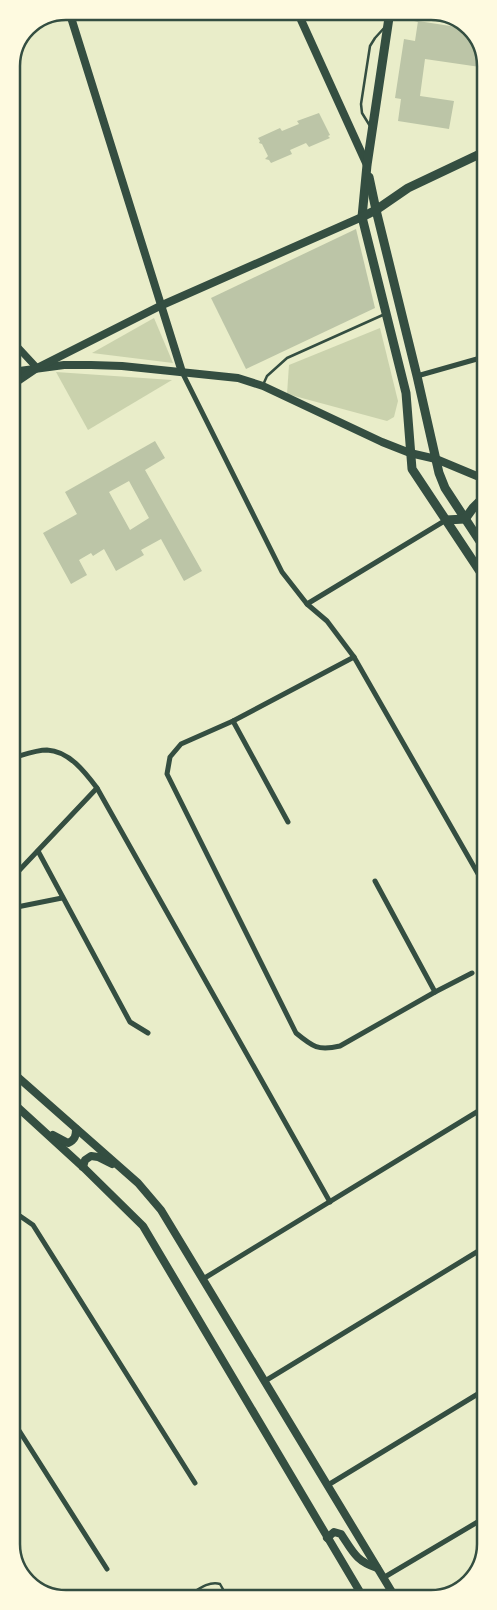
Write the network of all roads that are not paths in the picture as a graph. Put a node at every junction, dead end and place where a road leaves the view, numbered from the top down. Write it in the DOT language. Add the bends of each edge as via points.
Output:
graph roads {
  1 [pos="72,20"];
  2 [pos="301,20"];
  3 [pos="388,20"];
  4 [pos="388,23"];
  5 [pos="372,129"];
  6 [pos="477,155"];
  7 [pos="367,165"];
  8 [pos="376,210"];
  9 [pos="362,217"];
  10 [pos="160,306"];
  11 [pos="386,313"];
  12 [pos="20,350"];
  13 [pos="477,359"];
  14 [pos="37,368"];
  15 [pos="20,371"];
  16 [pos="182,372"];
  17 [pos="418,376"];
  18 [pos="20,378"];
  19 [pos="263,386"];
  20 [pos="410,452"];
  21 [pos="436,459"];
  22 [pos="477,476"];
  23 [pos="477,504"];
  24 [pos="466,519"];
  25 [pos="446,520"];
  26 [pos="477,537"];
  27 [pos="477,567"];
  28 [pos="307,604"];
  29 [pos="354,657"];
  30 [pos="232,721"];
  31 [pos="20,756"];
  32 [pos="97,788"];
  33 [pos="288,822"];
  34 [pos="38,851"];
  35 [pos="20,870"];
  36 [pos="477,872"];
  37 [pos="375,881"];
  38 [pos="62,898"];
  39 [pos="20,906"];
  40 [pos="472,973"];
  41 [pos="435,992"];
  42 [pos="148,1032"];
  43 [pos="20,1079"];
  44 [pos="20,1110"];
  45 [pos="477,1112"];
  46 [pos="40,1128"];
  47 [pos="76,1129"];
  48 [pos="83,1167"];
  49 [pos="122,1170"];
  50 [pos="330,1202"];
  51 [pos="20,1216"];
  52 [pos="477,1252"];
  53 [pos="203,1279"];
  54 [pos="265,1381"];
  55 [pos="477,1395"];
  56 [pos="20,1432"];
  57 [pos="195,1482"];
  58 [pos="328,1486"];
  59 [pos="477,1522"];
  60 [pos="327,1538"];
  61 [pos="377,1568"];
  62 [pos="107,1569"];
  63 [pos="383,1578"];
  64 [pos="197,1590"];
  65 [pos="223,1590"];
  66 [pos="358,1590"];
  67 [pos="391,1590"];
  1 -- 10 [label="main road"];
  2 -- 7 [label="main road"];
  3 -- 4 [label="main road"];
  4 -- 5 [label="main road"];
  4 -- 5 [label="lane" via="370,46 361,104 362,113"];
  5 -- 7 [label="main road"];
  6 -- 8 [label="main road" via="408,188"];
  7 -- 8 [label="main road"];
  7 -- 9 [label="main road"];
  8 -- 9 [label="main road"];
  8 -- 17 [label="main road"];
  9 -- 10 [label="main road"];
  9 -- 11 [label="main road"];
  10 -- 14 [label="main road"];
  10 -- 16 [label="main road"];
  11 -- 19 [label="lane" via="287,358 267,376"];
  11 -- 20 [label="main road" via="406,393"];
  12 -- 14 [label="street"];
  13 -- 17 [label="street"];
  14 -- 15 [label="main road"];
  14 -- 16 [label="main road" via="91,365"];
  14 -- 18 [label="main road"];
  16 -- 19 [label="main road" via="238,378"];
  16 -- 28 [label="street" via="282,572"];
  17 -- 21 [label="main road"];
  19 -- 20 [label="main road"];
  20 -- 21 [label="main road"];
  20 -- 25 [label="main road" via="412,469"];
  21 -- 22 [label="main road"];
  21 -- 24 [label="main road" via="446,488"];
  23 -- 24 [label="main road"];
  24 -- 25 [label="main road"];
  24 -- 26 [label="main road"];
  25 -- 27 [label="main road"];
  25 -- 28 [label="street"];
  28 -- 29 [label="street" via="327,621"];
  29 -- 30 [label="street"];
  29 -- 36 [label="street"];
  30 -- 33 [label="street"];
  30 -- 41 [label="street" via="181,744 170,757 167,774 296,1033 309,1044 325,1049 340,1046"];
  31 -- 32 [label="street" via="46,750 64,755 85,772"];
  32 -- 34 [label="street"];
  32 -- 50 [label="street"];
  34 -- 35 [label="street"];
  34 -- 38 [label="street"];
  37 -- 41 [label="street"];
  38 -- 39 [label="street"];
  38 -- 42 [label="street" via="130,1022"];
  40 -- 41 [label="street"];
  43 -- 47 [label="main road"];
  44 -- 46 [label="main road"];
  45 -- 50 [label="street"];
  46 -- 47 [label="main road" via="68,1143 74,1140"];
  46 -- 48 [label="main road"];
  47 -- 49 [label="main road"];
  48 -- 49 [label="main road" via="88,1157 94,1156"];
  48 -- 60 [label="main road" via="143,1226"];
  49 -- 53 [label="main road" via="161,1210"];
  50 -- 53 [label="street"];
  51 -- 57 [label="street" via="33,1225"];
  52 -- 54 [label="street"];
  53 -- 54 [label="main road"];
  54 -- 58 [label="main road"];
  55 -- 58 [label="street"];
  56 -- 62 [label="street"];
  58 -- 61 [label="main road"];
  59 -- 63 [label="street"];
  60 -- 61 [label="main road" via="334,1532 341,1534 358,1559"];
  60 -- 66 [label="main road"];
  61 -- 63 [label="main road"];
  63 -- 67 [label="main road"];
  64 -- 65 [label="lane" via="216,1582"];
}
